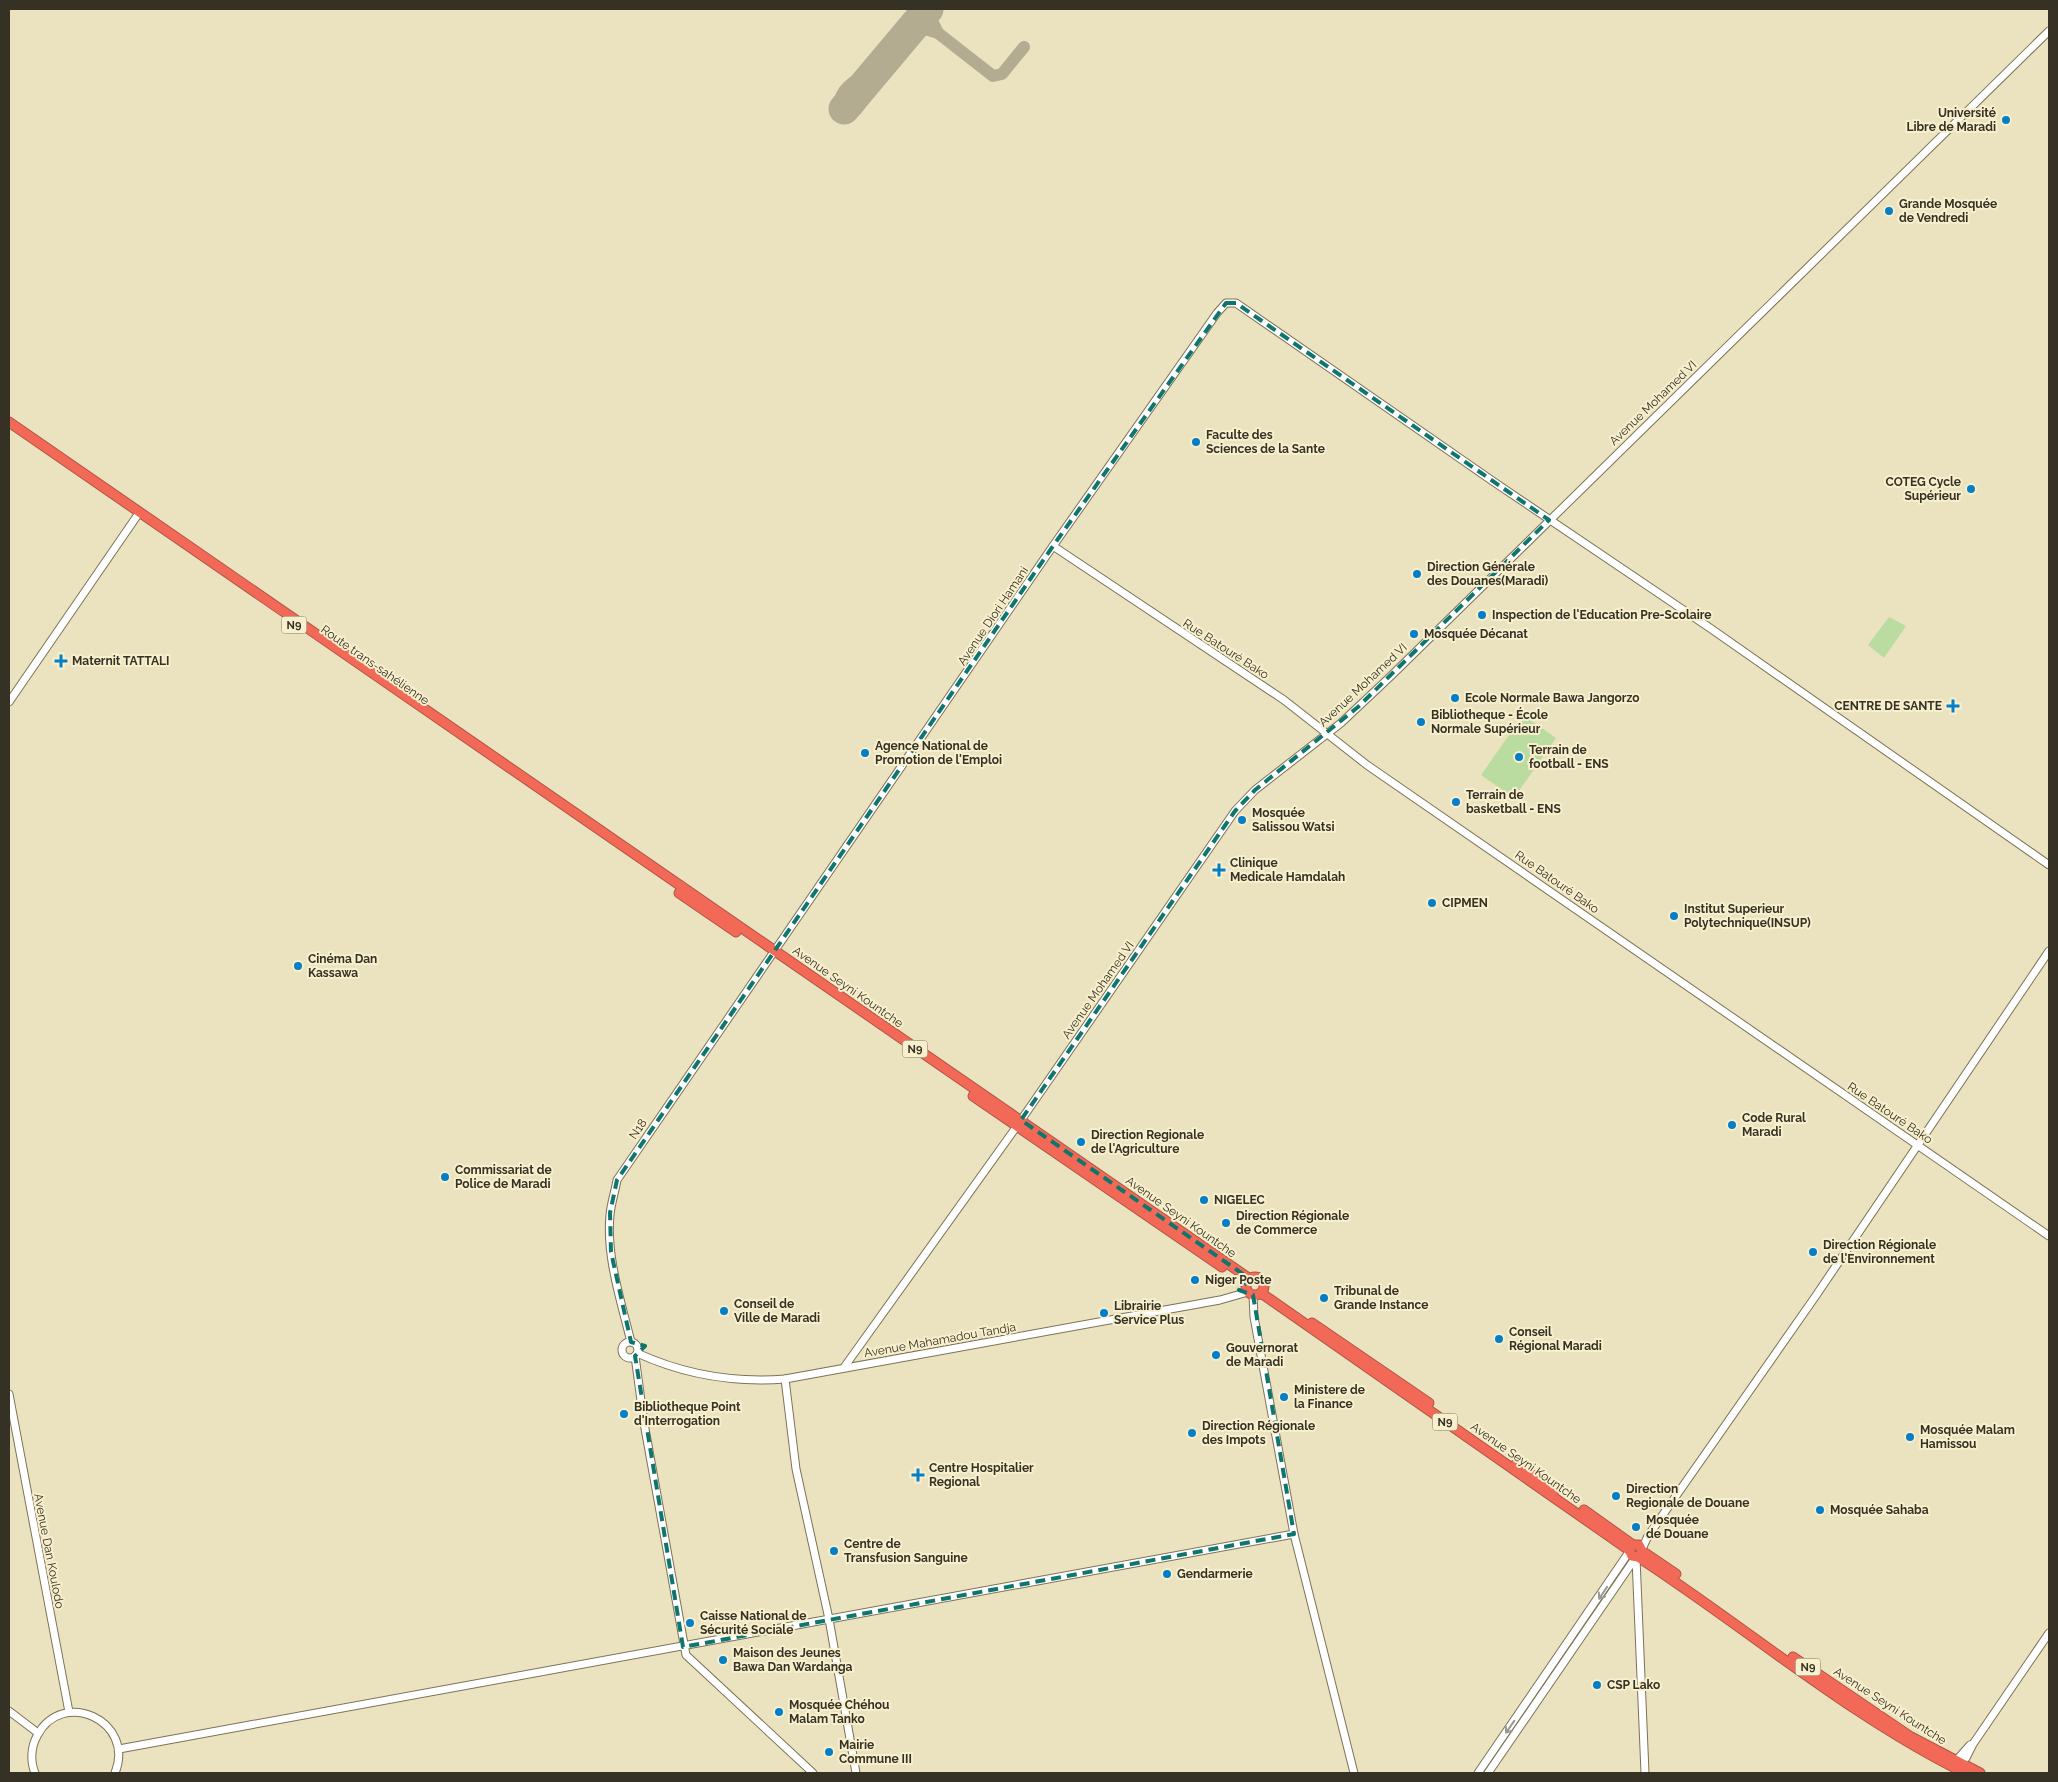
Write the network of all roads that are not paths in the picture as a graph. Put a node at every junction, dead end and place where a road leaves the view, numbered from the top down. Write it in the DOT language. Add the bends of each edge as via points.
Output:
graph roads {
  1 [pos="2049,31"];
  2 [pos="9,422"];
  3 [pos="9,429"];
  4 [pos="138,514"];
  5 [pos="1549,520"];
  6 [pos="1053,546"];
  7 [pos="9,702"];
  8 [pos="1326,734"];
  9 [pos="578,818"];
  10 [pos="2049,865"];
  11 [pos="2049,951"];
  12 [pos="772,954"];
  13 [pos="1019,1123"];
  14 [pos="1917,1146"];
  15 [pos="2049,1236"];
  16 [pos="1254,1289"];
  17 [pos="631,1342"];
  18 [pos="636,1354"];
  19 [pos="845,1366"];
  20 [pos="785,1379"];
  21 [pos="9,1394"];
  22 [pos="1294,1534"];
  23 [pos="1636,1551"];
  24 [pos="829,1619"];
  25 [pos="2049,1633"];
  26 [pos="684,1647"];
  27 [pos="9,1711"];
  28 [pos="69,1712"];
  29 [pos="38,1732"];
  30 [pos="119,1749"];
  31 [pos="1956,1764"];
  32 [pos="35,1773"];
  33 [pos="115,1773"];
  34 [pos="814,1773"];
  35 [pos="856,1773"];
  36 [pos="1354,1773"];
  37 [pos="1478,1773"];
  38 [pos="1488,1773"];
  39 [pos="1645,1773"];
  40 [pos="1965,1773"];
  41 [pos="1980,1773"];
  1 -- 5 [label="street, Avenue Mohamed VI"];
  2 -- 4 [label="highway, Route trans-sahélienne / N9"];
  3 -- 4 [label="highway, Route trans-sahélienne / N9"];
  4 -- 7 [label="street"];
  4 -- 9 [label="highway, Route trans-sahélienne / N9"];
  5 -- 6 [label="street, Avenue Diori Hamani" via="1236,303 1226,303"];
  5 -- 8 [label="street, Avenue Mohamed VI" via="1392,675"];
  5 -- 10 [label="street" via="1710,628"];
  6 -- 8 [label="street, Rue Batouré Bako" via="1284,700"];
  6 -- 12 [label="street, Avenue Diori Hamani"];
  8 -- 13 [label="street, Avenue Mohamed VI" via="1255,790 1235,811"];
  8 -- 14 [label="street, Rue Batouré Bako"];
  9 -- 12 [label="highway, Avenue Seyni Kountche / N9"];
  11 -- 14 [label="street"];
  12 -- 13 [label="highway, Avenue Seyni Kountche / N9"];
  12 -- 17 [label="street, N18" via="617,1180 609,1228 617,1284"];
  13 -- 16 [label="highway, Avenue Seyni Kountche / N9"];
  13 -- 19 [label="street, Avenue Mohamed VI"];
  14 -- 15 [label="street, Rue Batouré Bako"];
  14 -- 23 [label="street"];
  16 -- 19 [label="street, Avenue Mahamadou Tandja" via="1220,1300"];
  16 -- 22 [label="street" via="1254,1317"];
  16 -- 23 [label="highway, Avenue Seyni Kountche / N9"];
  17 -- 18 [label="street" via="637,1346"];
  17 -- 18 [label="street" via="624,1345 623,1352 627,1357"];
  18 -- 20 [label="street, Avenue Mahamadou Tandja" via="699,1375 749,1381"];
  18 -- 26 [label="street" via="644,1423"];
  19 -- 20 [label="street, Avenue Mahamadou Tandja"];
  20 -- 24 [label="street" via="796,1469"];
  21 -- 28 [label="street, Avenue Dan Koulodo"];
  22 -- 24 [label="street"];
  22 -- 36 [label="street"];
  23 -- 31 [label="highway, Avenue Seyni Kountche / N9" via="1900,1730"];
  23 -- 37 [label="street, one-way"];
  23 -- 38 [label="street"];
  23 -- 39 [label="street"];
  24 -- 26 [label="street"];
  24 -- 35 [label="street"];
  25 -- 31 [label="street" via="1969,1754"];
  26 -- 30 [label="street"];
  26 -- 34 [label="street" via="692,1662"];
  27 -- 29 [label="street"];
  28 -- 29 [label="street" via="53,1718"];
  28 -- 30 [label="street" via="92,1715 102,1720 113,1733"];
  29 -- 32 [label="street" via="32,1752"];
  30 -- 33 [label="street"];
  31 -- 40 [label="highway, Avenue Seyni Kountche / N9"];
  31 -- 41 [label="highway, Avenue Seyni Kountche / N9"];
}
